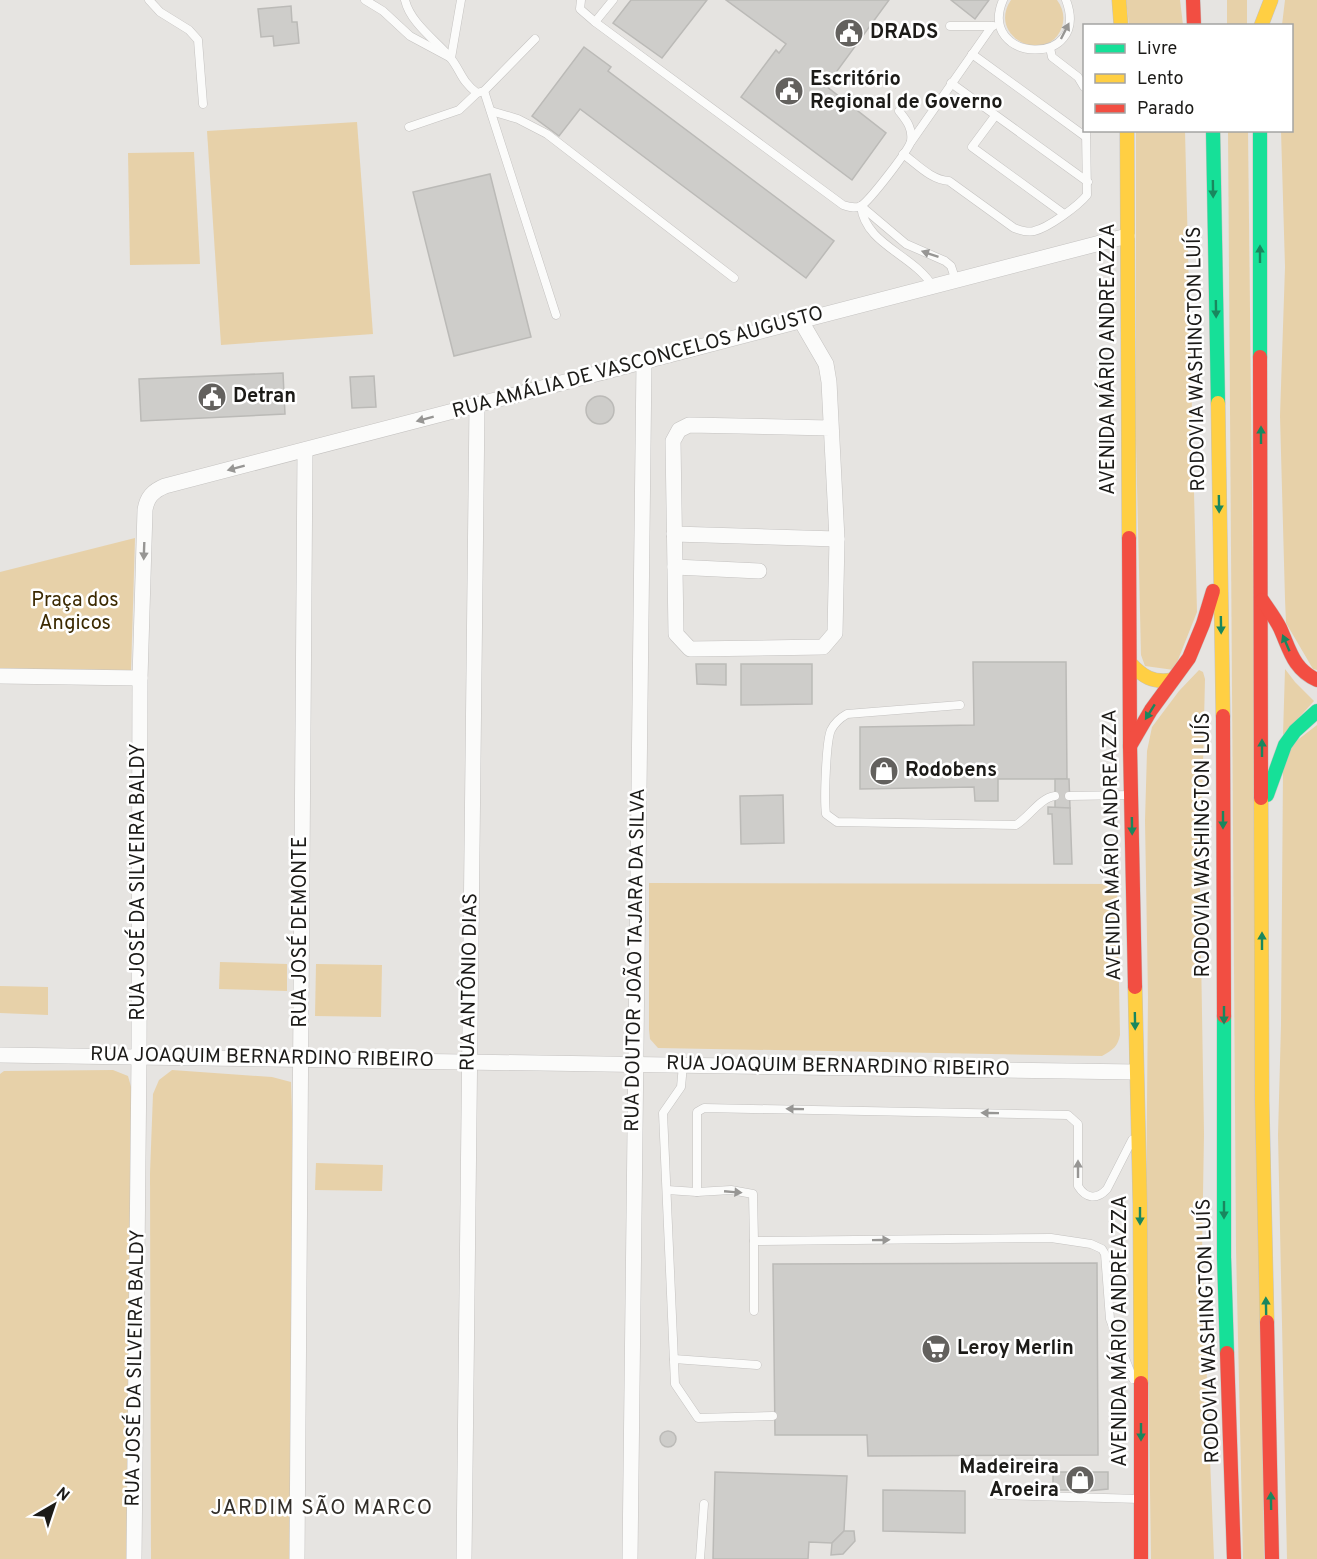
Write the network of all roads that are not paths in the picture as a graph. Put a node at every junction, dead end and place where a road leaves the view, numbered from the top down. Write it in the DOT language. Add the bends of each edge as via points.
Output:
graph roads {
  1 [pos="149,0"];
  2 [pos="365,0"];
  3 [pos="405,0"];
  4 [pos="461,0"];
  5 [pos="581,0"];
  6 [pos="613,0"];
  7 [pos="1003,0"];
  8 [pos="1066,0"];
  9 [pos="1119,0"];
  10 [pos="1193,0"];
  11 [pos="1259,0"];
  12 [pos="1271,0"];
  13 [pos="595,22"];
  14 [pos="1121,24"];
  15 [pos="1194,24"];
  16 [pos="1260,24"];
  17 [pos="1261,24"];
  18 [pos="950,26"];
  19 [pos="996,26"];
  20 [pos="535,39"];
  21 [pos="1050,48"];
  22 [pos="972,54"];
  23 [pos="451,58"];
  24 [pos="951,83"];
  25 [pos="1083,85"];
  26 [pos="481,92"];
  27 [pos="203,104"];
  28 [pos="491,111"];
  29 [pos="899,111"];
  30 [pos="995,116"];
  31 [pos="410,127"];
  32 [pos="1083,132"];
  33 [pos="1127,132"];
  34 [pos="1212,132"];
  35 [pos="1260,132"];
  36 [pos="1086,134"];
  37 [pos="911,142"];
  38 [pos="903,154"];
  39 [pos="1088,182"];
  40 [pos="861,206"];
  41 [pos="1064,214"];
  42 [pos="1127,236"];
  43 [pos="734,278"];
  44 [pos="956,281"];
  45 [pos="933,287"];
  46 [pos="556,315"];
  47 [pos="801,321"];
  48 [pos="644,362"];
  49 [pos="477,405"];
  50 [pos="830,428"];
  51 [pos="304,450"];
  52 [pos="151,494"];
  53 [pos="674,534"];
  54 [pos="837,539"];
  55 [pos="675,567"];
  56 [pos="1220,567"];
  57 [pos="759,571"];
  58 [pos="1262,598"];
  59 [pos="1130,663"];
  60 [pos="0,676"];
  61 [pos="140,678"];
  62 [pos="1311,678"];
  63 [pos="1172,681"];
  64 [pos="1317,689"];
  65 [pos="960,705"];
  66 [pos="1317,711"];
  67 [pos="1130,746"];
  68 [pos="1131,795"];
  69 [pos="1055,796"];
  70 [pos="1069,796"];
  71 [pos="1262,807"];
  72 [pos="0,1055"];
  73 [pos="139,1057"];
  74 [pos="300,1059"];
  75 [pos="469,1062"];
  76 [pos="635,1064"];
  77 [pos="683,1065"];
  78 [pos="1136,1072"];
  79 [pos="1138,1128"];
  80 [pos="666,1190"];
  81 [pos="697,1192"];
  82 [pos="754,1241"];
  83 [pos="754,1311"];
  84 [pos="674,1359"];
  85 [pos="757,1365"];
  86 [pos="1141,1397"];
  87 [pos="773,1416"];
  88 [pos="998,1495"];
  89 [pos="1141,1498"];
  90 [pos="704,1504"];
  91 [pos="134,1559"];
  92 [pos="297,1559"];
  93 [pos="464,1559"];
  94 [pos="630,1559"];
  95 [pos="700,1559"];
  96 [pos="1142,1559"];
  97 [pos="1234,1559"];
  98 [pos="1272,1559"];
  1 -- 27 [label="lane" via="198,40"];
  2 -- 23 [label="lane" via="410,36"];
  3 -- 23 [label="lane" via="406,8"];
  4 -- 23 [label="lane"];
  5 -- 13 [label="lane" via="580,9"];
  6 -- 13 [label="lane"];
  7 -- 19 [label="lane"];
  21 -- 8 [label="lane, one-way" via="1068,27"];
  9 -- 14 [label="main road"];
  10 -- 15 [label="main road"];
  11 -- 16 [label="main road"];
  12 -- 17 [label="main road"];
  13 -- 40 [label="lane" via="829,196 852,208"];
  18 -- 19 [label="lane"];
  19 -- 21 [label="lane" via="1025,50"];
  19 -- 22 [label="lane"];
  20 -- 26 [label="lane"];
  21 -- 25 [label="lane" via="1052,57"];
  22 -- 24 [label="lane"];
  22 -- 32 [label="lane"];
  23 -- 26 [label="lane" via="466,85"];
  24 -- 30 [label="lane"];
  24 -- 37 [label="lane"];
  26 -- 28 [label="lane"];
  26 -- 31 [label="lane" via="459,110"];
  28 -- 43 [label="lane" via="547,134"];
  28 -- 46 [label="lane"];
  29 -- 37 [label="lane" via="910,125"];
  30 -- 39 [label="lane"];
  30 -- 41 [label="lane" via="972,147"];
  33 -- 42 [label="main road, AVENIDA MÁRIO ANDREAZZA"];
  34 -- 56 [label="main road, RODOVIA WASHINGTON LUÍS, one-way"];
  58 -- 35 [label="main road, one-way"];
  36 -- 39 [label="lane"];
  37 -- 38 [label="lane"];
  38 -- 40 [label="lane"];
  38 -- 41 [label="lane" via="1022,231 1034,231"];
  39 -- 41 [label="lane" via="1087,195"];
  44 -- 40 [label="lane, one-way" via="945,261 906,244"];
  40 -- 45 [label="lane" via="866,225 921,270"];
  42 -- 44 [label="street, RUA AMÁLIA DE VASCONCELOS AUGUSTO"];
  42 -- 59 [label="main road, AVENIDA MÁRIO ANDREAZZA"];
  44 -- 45 [label="street, RUA AMÁLIA DE VASCONCELOS AUGUSTO"];
  45 -- 47 [label="street, RUA AMÁLIA DE VASCONCELOS AUGUSTO"];
  47 -- 48 [label="street, RUA AMÁLIA DE VASCONCELOS AUGUSTO"];
  47 -- 50 [label="street" via="826,364"];
  48 -- 49 [label="street, RUA AMÁLIA DE VASCONCELOS AUGUSTO"];
  48 -- 76 [label="street, RUA DOUTOR JOÃO TAJARA DA SILVA"];
  49 -- 51 [label="street, RUA AMÁLIA DE VASCONCELOS AUGUSTO, one-way"];
  49 -- 75 [label="street, RUA ANTÔNIO DIAS"];
  50 -- 53 [label="street" via="688,425 679,430 673,441"];
  50 -- 54 [label="street"];
  51 -- 52 [label="street, RUA AMÁLIA DE VASCONCELOS AUGUSTO, one-way" via="165,486"];
  51 -- 74 [label="street, RUA JOSÉ DEMONTE"];
  52 -- 61 [label="street, RUA JOSÉ DA SILVEIRA BALDY, one-way" via="145,510"];
  53 -- 54 [label="street"];
  53 -- 55 [label="street"];
  54 -- 55 [label="street" via="835,633 823,647 690,649 676,634"];
  55 -- 57 [label="street"];
  56 -- 63 [label="main road" via="1189,658"];
  56 -- 97 [label="main road, RODOVIA WASHINGTON LUÍS, one-way" via="1224,1257"];
  62 -- 58 [label="main road, one-way" via="1296,667"];
  71 -- 58 [label="main road, one-way"];
  59 -- 63 [label="main road" via="1142,677 1157,683"];
  59 -- 67 [label="main road, AVENIDA MÁRIO ANDREAZZA"];
  60 -- 61 [label="street"];
  61 -- 73 [label="street, RUA JOSÉ DA SILVEIRA BALDY"];
  62 -- 64 [label="main road"];
  63 -- 67 [label="main road, one-way"];
  65 -- 69 [label="lane" via="848,714 837,720 830,732 826,814 837,822 1016,825 1040,803"];
  66 -- 71 [label="main road" via="1285,745"];
  67 -- 68 [label="main road, AVENIDA MÁRIO ANDREAZZA"];
  68 -- 70 [label="lane"];
  68 -- 78 [label="main road, AVENIDA MÁRIO ANDREAZZA, one-way"];
  98 -- 71 [label="main road, one-way" via="1262,1101"];
  72 -- 73 [label="street, RUA JOAQUIM BERNARDINO RIBEIRO"];
  73 -- 74 [label="street, RUA JOAQUIM BERNARDINO RIBEIRO"];
  73 -- 91 [label="street, RUA JOSÉ DA SILVEIRA BALDY"];
  74 -- 75 [label="street, RUA JOAQUIM BERNARDINO RIBEIRO"];
  74 -- 92 [label="street, RUA JOSÉ DEMONTE"];
  75 -- 76 [label="street, RUA JOAQUIM BERNARDINO RIBEIRO"];
  75 -- 93 [label="street, RUA ANTÔNIO DIAS"];
  76 -- 77 [label="street, RUA JOAQUIM BERNARDINO RIBEIRO"];
  76 -- 94 [label="street, RUA DOUTOR JOÃO TAJARA DA SILVA"];
  77 -- 78 [label="street, RUA JOAQUIM BERNARDINO RIBEIRO"];
  77 -- 80 [label="lane" via="681,1087 663,1113"];
  78 -- 79 [label="main road, AVENIDA MÁRIO ANDREAZZA"];
  79 -- 81 [label="lane, one-way" via="1107,1189 1095,1197 1078,1186 1078,1124 1068,1115 704,1108 697,1112"];
  79 -- 86 [label="main road, AVENIDA MÁRIO ANDREAZZA, one-way"];
  80 -- 81 [label="lane"];
  80 -- 84 [label="lane"];
  81 -- 82 [label="lane, one-way" via="731,1190 753,1194"];
  82 -- 83 [label="lane"];
  82 -- 86 [label="lane, one-way" via="1051,1238 1097,1246 1105,1254 1110,1319"];
  84 -- 85 [label="lane"];
  84 -- 87 [label="lane" via="675,1384 698,1418"];
  86 -- 89 [label="main road, AVENIDA MÁRIO ANDREAZZA, one-way"];
  88 -- 89 [label="lane"];
  89 -- 96 [label="main road, AVENIDA MÁRIO ANDREAZZA"];
  90 -- 95 [label="lane"];
}
